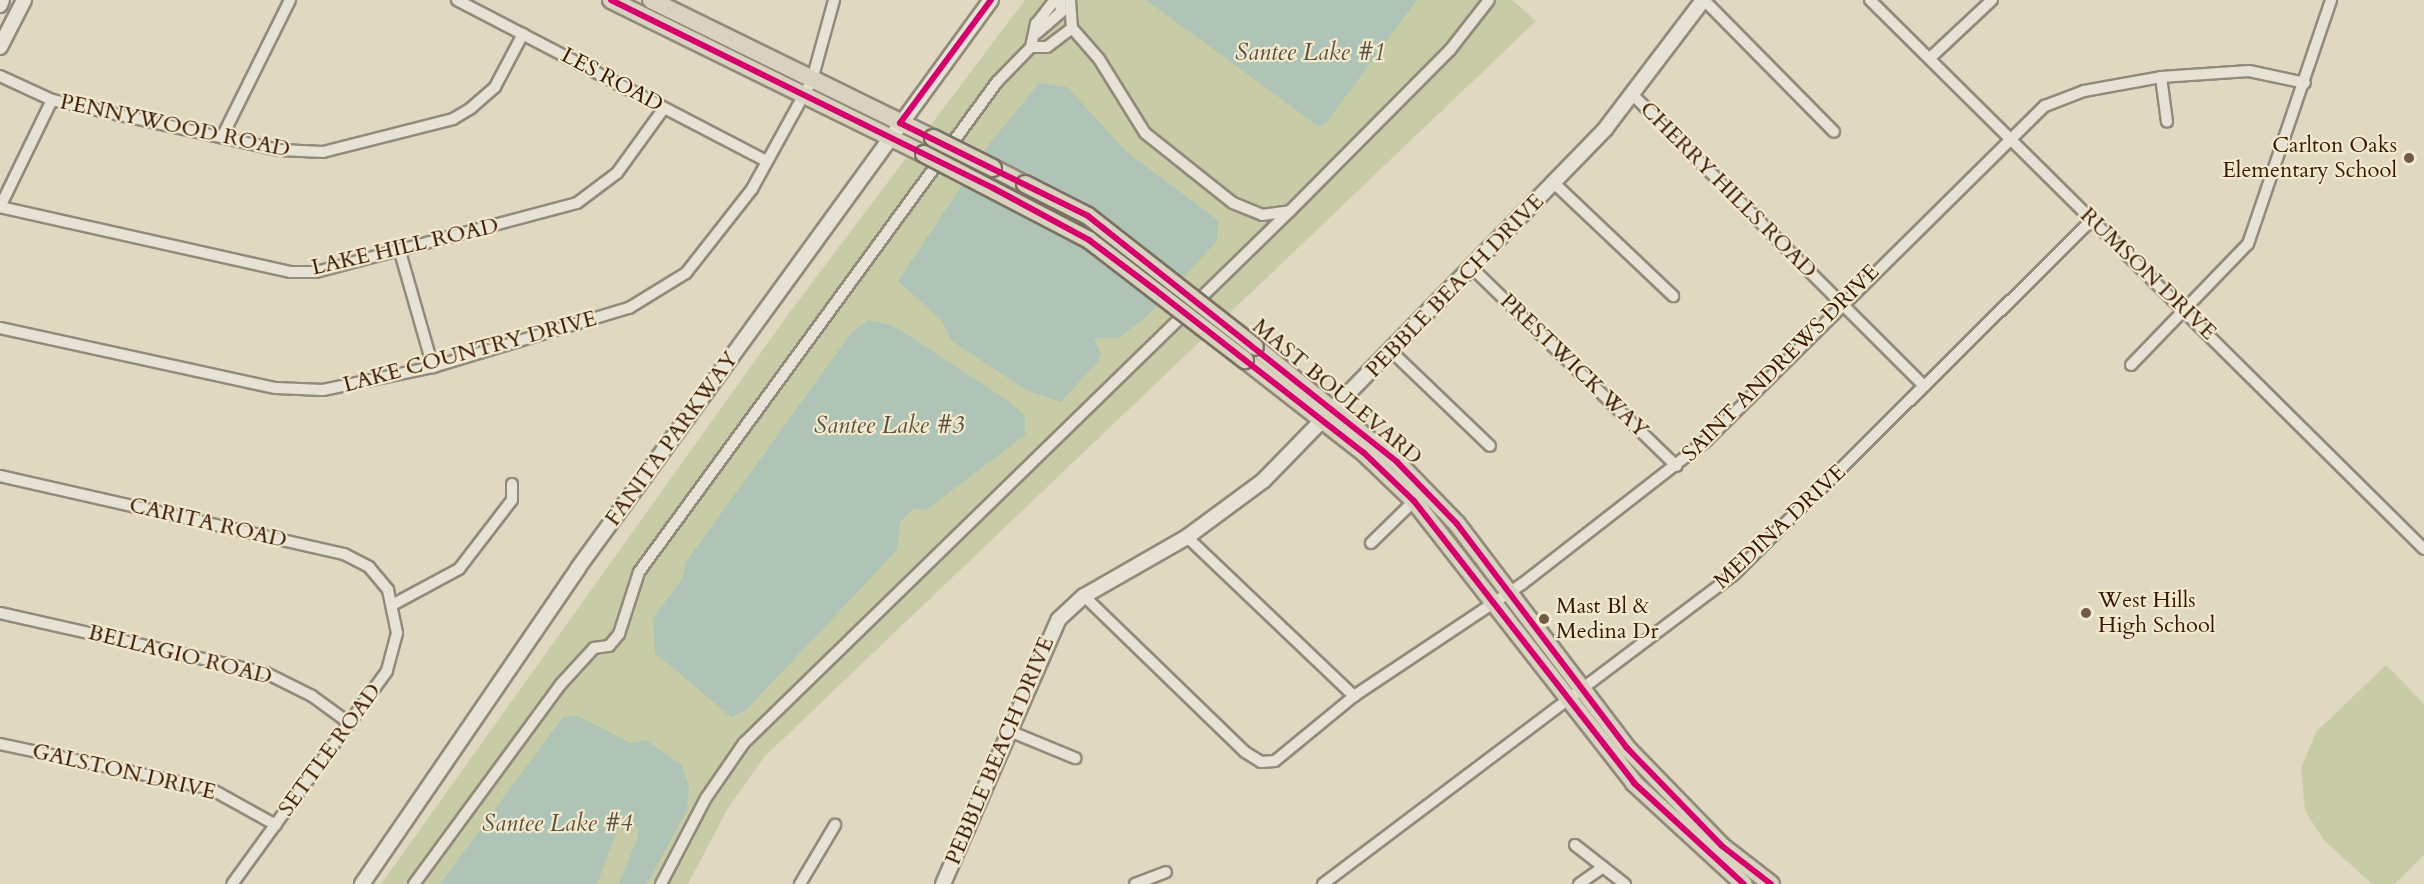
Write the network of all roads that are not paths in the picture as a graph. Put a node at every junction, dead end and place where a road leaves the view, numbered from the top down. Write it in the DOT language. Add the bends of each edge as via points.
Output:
graph roads {
  1 [pos="2,0"];
  2 [pos="24,0"];
  3 [pos="290,0"];
  4 [pos="457,0"];
  5 [pos="611,0"];
  6 [pos="651,0"];
  7 [pos="834,0"];
  8 [pos="991,0"];
  9 [pos="1055,0"];
  10 [pos="1060,0"];
  11 [pos="1070,0"];
  12 [pos="1489,0"];
  13 [pos="1703,0"];
  14 [pos="1870,0"];
  15 [pos="1992,0"];
  16 [pos="2331,0"];
  17 [pos="0,5"];
  18 [pos="1072,28"];
  19 [pos="1037,33"];
  20 [pos="523,34"];
  21 [pos="0,47"];
  22 [pos="1031,47"];
  23 [pos="1930,58"];
  24 [pos="0,76"];
  25 [pos="2161,77"];
  26 [pos="812,80"];
  27 [pos="2305,83"];
  28 [pos="1633,95"];
  29 [pos="804,96"];
  30 [pos="52,100"];
  31 [pos="664,108"];
  32 [pos="2167,122"];
  33 [pos="900,123"];
  34 [pos="1834,132"];
  35 [pos="222,137"];
  36 [pos="2008,137"];
  37 [pos="889,139"];
  38 [pos="766,161"];
  39 [pos="1555,184"];
  40 [pos="0,207"];
  41 [pos="1290,212"];
  42 [pos="2092,220"];
  43 [pos="400,252"];
  44 [pos="1472,267"];
  45 [pos="1673,296"];
  46 [pos="1842,303"];
  47 [pos="2186,309"];
  48 [pos="0,328"];
  49 [pos="1391,351"];
  50 [pos="1250,353"];
  51 [pos="2132,365"];
  52 [pos="433,367"];
  53 [pos="1924,386"];
  54 [pos="1330,416"];
  55 [pos="1490,446"];
  56 [pos="1676,466"];
  57 [pos="0,476"];
  58 [pos="512,484"];
  59 [pos="1414,501"];
  60 [pos="1187,537"];
  61 [pos="1371,543"];
  62 [pos="2424,549"];
  63 [pos="1508,592"];
  64 [pos="1084,596"];
  65 [pos="1493,600"];
  66 [pos="394,604"];
  67 [pos="0,614"];
  68 [pos="1582,689"];
  69 [pos="1354,696"];
  70 [pos="1567,701"];
  71 [pos="349,723"];
  72 [pos="1007,730"];
  73 [pos="0,744"];
  74 [pos="1075,758"];
  75 [pos="276,825"];
  76 [pos="835,825"];
  77 [pos="1575,845"];
  78 [pos="1603,867"];
  79 [pos="1166,872"];
  80 [pos="232,884"];
  81 [pos="362,884"];
  82 [pos="414,884"];
  83 [pos="661,884"];
  84 [pos="800,884"];
  85 [pos="944,884"];
  86 [pos="1135,884"];
  87 [pos="1323,884"];
  88 [pos="1579,884"];
  89 [pos="1625,884"];
  90 [pos="1744,884"];
  91 [pos="1771,884"];
  1 -- 17 [label="street"];
  2 -- 21 [label="street"];
  3 -- 35 [label="street"];
  4 -- 20 [label="street, LES ROAD"];
  5 -- 29 [label="main road, MAST BOULEVARD"];
  6 -- 26 [label="main road, MAST BOULEVARD"];
  7 -- 26 [label="street, LAKE COUNTRY DRIVE"];
  8 -- 33 [label="street, FANITA PARKWAY"];
  9 -- 19 [label="street" via="1036,24"];
  10 -- 19 [label="street" via="1061,12"];
  11 -- 18 [label="street"];
  12 -- 41 [label="street" via="1450,50"];
  13 -- 28 [label="street, PEBBLE BEACH DRIVE"];
  13 -- 34 [label="street"];
  14 -- 23 [label="street, RUMSON DRIVE"];
  15 -- 23 [label="street"];
  16 -- 27 [label="street"];
  18 -- 22 [label="street" via="1047,47"];
  18 -- 41 [label="street" via="1099,59 1137,124 1155,141 1233,203 1262,214"];
  19 -- 22 [label="street"];
  20 -- 31 [label="street, LES ROAD"];
  20 -- 35 [label="street, PENNYWOOD ROAD" via="487,97 453,118 323,152"];
  22 -- 82 [label="street" via="997,82 639,572 619,634 609,646 594,648 561,684"];
  23 -- 36 [label="street, RUMSON DRIVE"];
  24 -- 30 [label="street, PENNYWOOD ROAD"];
  25 -- 27 [label="street, SAINT ANDREWS DRIVE" via="2249,71"];
  25 -- 32 [label="street"];
  25 -- 36 [label="street, SAINT ANDREWS DRIVE" via="2065,97"];
  26 -- 29 [label="street, LAKE COUNTRY DRIVE"];
  26 -- 33 [label="main road, MAST BOULEVARD"];
  27 -- 47 [label="street" via="2248,244"];
  28 -- 39 [label="street, PEBBLE BEACH DRIVE"];
  28 -- 46 [label="street, CHERRY HILLS ROAD"];
  29 -- 37 [label="main road, MAST BOULEVARD"];
  29 -- 38 [label="street, LAKE COUNTRY DRIVE"];
  30 -- 35 [label="street, PENNYWOOD ROAD"];
  30 -- 40 [label="street"];
  31 -- 38 [label="street, LES ROAD"];
  31 -- 43 [label="street, LAKE HILL ROAD" via="617,173 577,203"];
  33 -- 37 [label="street, FANITA PARKWAY"];
  33 -- 50 [label="main road, MAST BOULEVARD, bridge" via="1088,216"];
  36 -- 42 [label="street, RUMSON DRIVE"];
  36 -- 46 [label="street, SAINT ANDREWS DRIVE"];
  37 -- 50 [label="main road, MAST BOULEVARD, bridge" via="1089,240"];
  37 -- 81 [label="street, FANITA PARKWAY" via="578,568"];
  38 -- 52 [label="street, LAKE COUNTRY DRIVE" via="705,254 657,295 609,315"];
  39 -- 44 [label="street, PEBBLE BEACH DRIVE"];
  39 -- 45 [label="street"];
  40 -- 43 [label="street, LAKE HILL ROAD" via="291,272 316,272"];
  41 -- 83 [label="street" via="744,743 706,798"];
  42 -- 47 [label="street, RUMSON DRIVE"];
  42 -- 53 [label="street, MEDINA DRIVE"];
  43 -- 52 [label="street"];
  44 -- 49 [label="street, PEBBLE BEACH DRIVE"];
  44 -- 56 [label="street, PRESTWICK WAY"];
  46 -- 53 [label="street, CHERRY HILLS ROAD"];
  46 -- 56 [label="street, SAINT ANDREWS DRIVE"];
  47 -- 51 [label="street"];
  47 -- 62 [label="street, RUMSON DRIVE"];
  48 -- 52 [label="street, LAKE COUNTRY DRIVE" via="298,390 350,387"];
  49 -- 54 [label="street, PEBBLE BEACH DRIVE"];
  49 -- 55 [label="street"];
  50 -- 54 [label="main road, MAST BOULEVARD"];
  53 -- 68 [label="street, MEDINA DRIVE" via="1733,575"];
  54 -- 59 [label="main road, MAST BOULEVARD"];
  54 -- 60 [label="street, PEBBLE BEACH DRIVE" via="1263,481"];
  54 -- 63 [label="main road, MAST BOULEVARD" via="1397,462 1458,524"];
  56 -- 63 [label="street, SAINT ANDREWS DRIVE"];
  57 -- 66 [label="street, CARITA ROAD" via="344,554 378,575"];
  58 -- 66 [label="street" via="512,500 459,569"];
  59 -- 61 [label="street"];
  59 -- 65 [label="main road, MAST BOULEVARD"];
  60 -- 64 [label="street, PEBBLE BEACH DRIVE"];
  60 -- 69 [label="street"];
  63 -- 65 [label="street, SAINT ANDREWS DRIVE"];
  63 -- 68 [label="main road, MAST BOULEVARD"];
  64 -- 69 [label="street, SAINT ANDREWS DRIVE" via="1252,759 1270,762"];
  64 -- 72 [label="street, PEBBLE BEACH DRIVE" via="1049,636"];
  65 -- 69 [label="street, SAINT ANDREWS DRIVE"];
  65 -- 70 [label="main road, MAST BOULEVARD"];
  66 -- 71 [label="street, SETTLE ROAD" via="397,633 391,662"];
  67 -- 71 [label="street, BELLAGIO ROAD" via="266,673"];
  68 -- 70 [label="street, MEDINA DRIVE"];
  68 -- 91 [label="main road, MAST BOULEVARD" via="1670,795"];
  70 -- 87 [label="street, MEDINA DRIVE"];
  70 -- 90 [label="main road, MAST BOULEVARD" via="1634,783"];
  71 -- 75 [label="street, SETTLE ROAD"];
  72 -- 74 [label="street"];
  72 -- 85 [label="street, PEBBLE BEACH DRIVE"];
  73 -- 75 [label="street, GALSTON DRIVE" via="211,789"];
  75 -- 80 [label="street, SETTLE ROAD"];
  76 -- 84 [label="street"];
  77 -- 78 [label="street"];
  78 -- 88 [label="street"];
  78 -- 89 [label="street"];
  79 -- 86 [label="street"];
}
